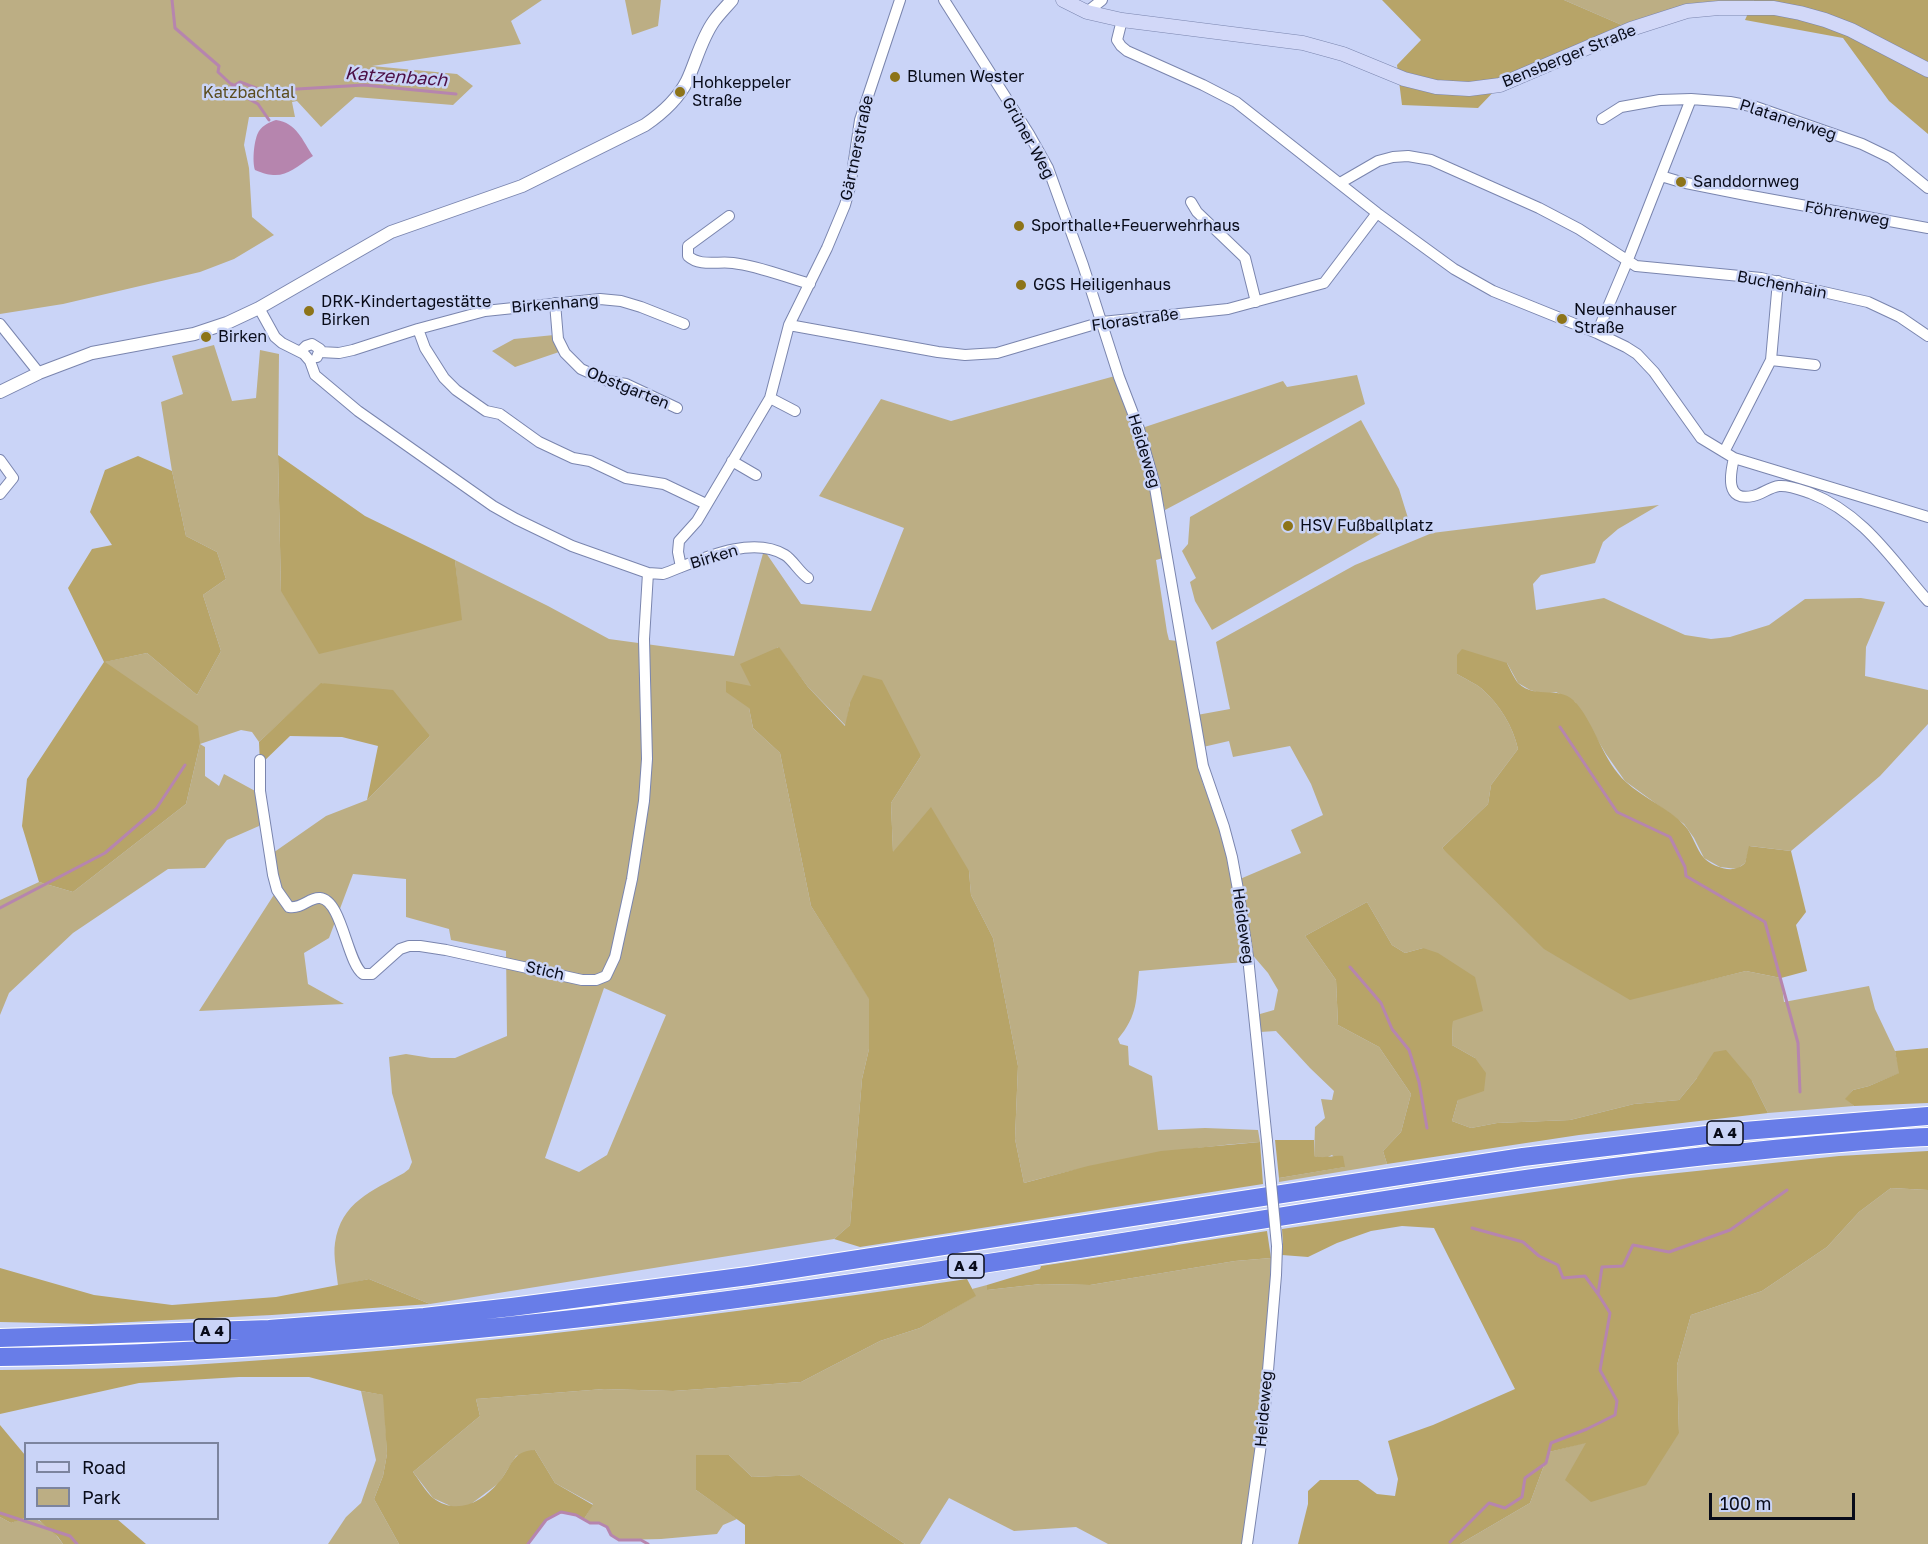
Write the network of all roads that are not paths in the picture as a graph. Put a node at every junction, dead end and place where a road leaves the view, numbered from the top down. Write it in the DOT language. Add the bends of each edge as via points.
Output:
graph roads {
  1 [pos="732,0"];
  2 [pos="900,0"];
  3 [pos="944,0"];
  4 [pos="1063,0"];
  5 [pos="1102,0"];
  6 [pos="1087,12"];
  7 [pos="1122,20"];
  8 [pos="1928,70"];
  9 [pos="1690,99"];
  10 [pos="1602,119"];
  11 [pos="1661,176"];
  12 [pos="1340,183"];
  13 [pos="1928,188"];
  14 [pos="1191,202"];
  15 [pos="1377,213"];
  16 [pos="729,216"];
  17 [pos="1928,228"];
  18 [pos="1627,262"];
  19 [pos="1778,281"];
  20 [pos="810,284"];
  21 [pos="1256,302"];
  22 [pos="555,303"];
  23 [pos="259,308"];
  24 [pos="1102,322"];
  25 [pos="0,324"];
  26 [pos="684,324"];
  27 [pos="789,325"];
  28 [pos="418,329"];
  29 [pos="1597,333"];
  30 [pos="1928,336"];
  31 [pos="301,351"];
  32 [pos="320,352"];
  33 [pos="1771,360"];
  34 [pos="310,361"];
  35 [pos="1815,365"];
  36 [pos="39,373"];
  37 [pos="0,392"];
  38 [pos="770,398"];
  39 [pos="677,408"];
  40 [pos="795,411"];
  41 [pos="1724,452"];
  42 [pos="1734,458"];
  43 [pos="0,460"];
  44 [pos="732,461"];
  45 [pos="756,475"];
  46 [pos="0,494"];
  47 [pos="706,504"];
  48 [pos="1928,517"];
  49 [pos="681,567"];
  50 [pos="648,573"];
  51 [pos="808,578"];
  52 [pos="1928,601"];
  53 [pos="260,760"];
  54 [pos="1928,1116"];
  55 [pos="1928,1137"];
  56 [pos="0,1338"];
  57 [pos="0,1357"];
  58 [pos="1248,1544"];
  1 -- 23 [label="street" via="713,21 680,92 660,115 645,125 522,186 391,232"];
  2 -- 20 [label="street, Gärtnerstraße" via="860,120 845,205"];
  3 -- 24 [label="street, Grüner Weg" via="1048,168"];
  4 -- 6 [label="main road, Bensberger Straße"];
  5 -- 6 [label="street"];
  6 -- 7 [label="main road, Bensberger Straße"];
  7 -- 8 [label="main road, Bensberger Straße" via="1303,43 1343,54 1404,79 1436,87 1469,89 1500,85 1631,29 1687,11 1774,8 1851,30"];
  7 -- 12 [label="street" via="1118,40 1127,51 1236,102"];
  9 -- 10 [label="street, Platanenweg" via="1621,107"];
  9 -- 11 [label="street"];
  9 -- 13 [label="street, Platanenweg" via="1756,106 1862,144 1891,158"];
  11 -- 17 [label="street, Föhrenweg"];
  11 -- 18 [label="street"];
  12 -- 15 [label="street"];
  12 -- 18 [label="street" via="1392,157 1431,160 1539,208 1579,229"];
  14 -- 21 [label="street" via="1245,258"];
  15 -- 21 [label="street, Florastraße" via="1324,283"];
  15 -- 29 [label="street" via="1454,269 1493,291"];
  16 -- 20 [label="street" via="688,246 686,251 692,260 731,262"];
  18 -- 19 [label="street, Buchenhain"];
  18 -- 29 [label="street"];
  19 -- 30 [label="street, Buchenhain" via="1868,302"];
  19 -- 33 [label="street"];
  20 -- 27 [label="street, Gärtnerstraße"];
  21 -- 24 [label="street, Florastraße" via="1228,309"];
  22 -- 26 [label="street, Birkenhang" via="621,301"];
  22 -- 28 [label="street, Birkenhang" via="485,311"];
  22 -- 39 [label="street, Obstgarten" via="558,339 565,354 581,369 626,384"];
  23 -- 31 [label="street, Birken" via="275,337"];
  23 -- 36 [label="street" via="194,334 92,353"];
  24 -- 27 [label="street, Florastraße" via="984,355 938,352"];
  24 -- 58 [label="street, Heideweg, bridge" via="1154,482 1203,766 1232,857 1248,957 1277,1246 1263,1430"];
  25 -- 36 [label="street"];
  27 -- 38 [label="street, Birken"];
  28 -- 32 [label="street, Birkenhang" via="353,350"];
  28 -- 47 [label="street" via="424,348 444,378 486,411 500,414 539,442 573,458 590,461 627,478 663,484"];
  29 -- 41 [label="street" via="1647,363 1701,438"];
  31 -- 32 [label="street, Birken" via="310,343"];
  31 -- 34 [label="street, Birken"];
  32 -- 34 [label="street"];
  33 -- 35 [label="street"];
  33 -- 41 [label="street"];
  34 -- 50 [label="street, Birken" via="315,375 358,411 493,506 572,546"];
  36 -- 37 [label="street"];
  38 -- 40 [label="street"];
  38 -- 44 [label="street, Birken"];
  41 -- 42 [label="street"];
  42 -- 48 [label="street"];
  42 -- 52 [label="street" via="1730,477 1736,493 1754,496 1778,486 1798,489 1845,510 1872,534"];
  43 -- 46 [label="street" via="13,478"];
  44 -- 45 [label="street"];
  44 -- 47 [label="street, Birken"];
  47 -- 49 [label="street, Birken" via="679,541"];
  49 -- 50 [label="street, Birken" via="663,574"];
  49 -- 51 [label="street, Birken" via="758,546 788,557"];
  50 -- 53 [label="street, Stich" via="644,801 632,879 615,957 606,976 582,980 420,946 400,949 372,974 363,975 357,970 328,902 322,898 289,907 277,890 260,791"];
  54 -- 56 [label="highway, A 4" via="1732,1132 1523,1157 748,1276 512,1307 269,1329"];
  55 -- 57 [label="highway, A 4" via="1563,1173 905,1276 603,1316 278,1346"];
}
